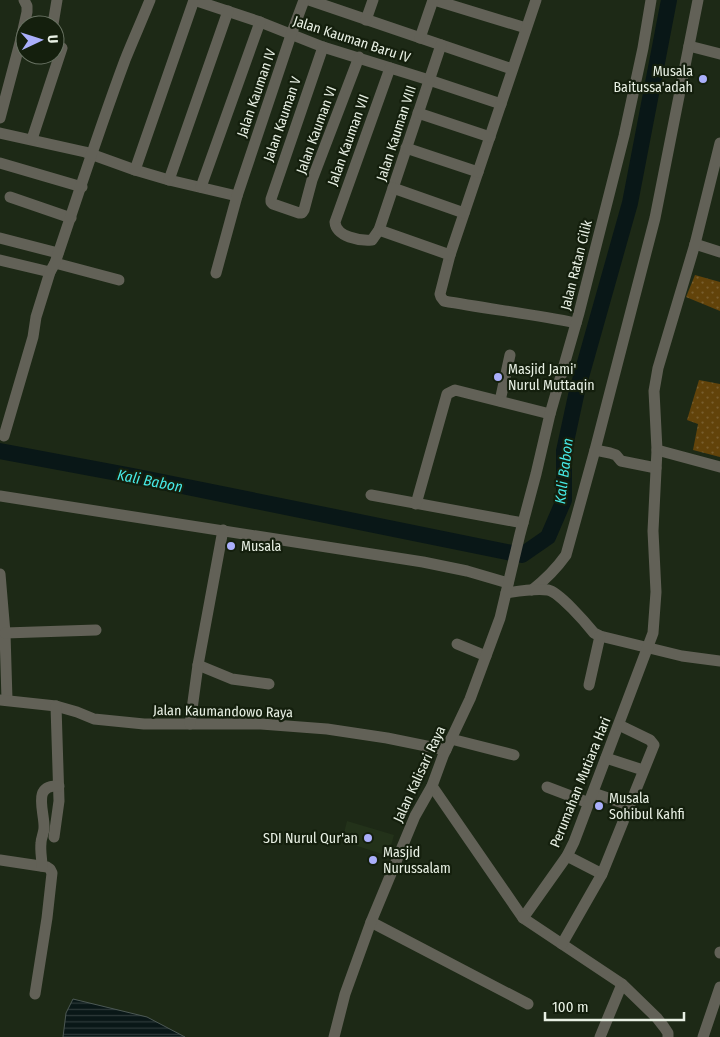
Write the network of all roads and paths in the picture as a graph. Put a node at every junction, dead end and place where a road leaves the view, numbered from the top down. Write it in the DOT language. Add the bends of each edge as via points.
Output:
graph roads {
  1 [pos="24,0"];
  2 [pos="56,0"];
  3 [pos="150,0"];
  4 [pos="194,0"];
  5 [pos="304,0"];
  6 [pos="309,0"];
  7 [pos="373,0"];
  8 [pos="434,0"];
  9 [pos="536,0"];
  10 [pos="651,0"];
  11 [pos="698,0"];
  12 [pos="228,11"];
  13 [pos="54,15"];
  14 [pos="366,20"];
  15 [pos="260,22"];
  16 [pos="526,28"];
  17 [pos="291,35"];
  18 [pos="420,38"];
  19 [pos="441,45"];
  20 [pos="689,46"];
  21 [pos="323,47"];
  22 [pos="720,54"];
  23 [pos="359,57"];
  24 [pos="56,65"];
  25 [pos="390,68"];
  26 [pos="512,70"];
  27 [pos="429,80"];
  28 [pos="501,104"];
  29 [pos="418,113"];
  30 [pos="0,118"];
  31 [pos="0,133"];
  32 [pos="490,137"];
  33 [pos="32,139"];
  34 [pos="406,148"];
  35 [pos="719,150"];
  36 [pos="92,154"];
  37 [pos="0,163"];
  38 [pos="135,170"];
  39 [pos="478,172"];
  40 [pos="169,180"];
  41 [pos="82,187"];
  42 [pos="201,187"];
  43 [pos="393,188"];
  44 [pos="237,196"];
  45 [pos="10,197"];
  46 [pos="302,213"];
  47 [pos="464,213"];
  48 [pos="71,218"];
  49 [pos="379,230"];
  50 [pos="0,238"];
  51 [pos="695,244"];
  52 [pos="720,252"];
  53 [pos="450,255"];
  54 [pos="0,260"];
  55 [pos="54,263"];
  56 [pos="216,273"];
  57 [pos="119,280"];
  58 [pos="576,324"];
  59 [pos="510,355"];
  60 [pos="500,401"];
  61 [pos="550,414"];
  62 [pos="4,436"];
  63 [pos="595,450"];
  64 [pos="657,450"];
  65 [pos="720,467"];
  66 [pos="656,468"];
  67 [pos="372,495"];
  68 [pos="0,496"];
  69 [pos="416,504"];
  70 [pos="521,529"];
  71 [pos="222,530"];
  72 [pos="0,574"];
  73 [pos="508,585"];
  74 [pos="532,590"];
  75 [pos="96,630"];
  76 [pos="5,633"];
  77 [pos="600,636"];
  78 [pos="457,644"];
  79 [pos="646,648"];
  80 [pos="486,656"];
  81 [pos="720,661"];
  82 [pos="198,665"];
  83 [pos="270,684"];
  84 [pos="589,685"];
  85 [pos="4,700"];
  86 [pos="56,706"];
  87 [pos="190,724"];
  88 [pos="619,725"];
  89 [pos="452,739"];
  90 [pos="446,750"];
  91 [pos="514,755"];
  92 [pos="606,758"];
  93 [pos="643,770"];
  94 [pos="59,786"];
  95 [pos="432,786"];
  96 [pos="548,787"];
  97 [pos="591,798"];
  98 [pos="629,805"];
  99 [pos="54,837"];
  100 [pos="567,856"];
  101 [pos="0,860"];
  102 [pos="42,866"];
  103 [pos="602,874"];
  104 [pos="523,918"];
  105 [pos="371,922"];
  106 [pos="562,944"];
  107 [pos="622,984"];
  108 [pos="720,987"];
  109 [pos="35,994"];
  110 [pos="528,1004"];
  111 [pos="334,1037"];
  112 [pos="600,1037"];
  113 [pos="668,1037"];
  114 [pos="703,1037"];
  1 -- 30 [label="street" via="27,12 22,38"];
  2 -- 13 [label="street"];
  3 -- 36 [label="street"];
  4 -- 12 [label="street, Jalan Kauman Baru IV"];
  4 -- 38 [label="street"];
  5 -- 17 [label="street, Jalan Kauman IV"];
  6 -- 14 [label="street"];
  7 -- 14 [label="street"];
  8 -- 16 [label="street"];
  8 -- 18 [label="street"];
  9 -- 16 [label="street"];
  10 -- 58 [label="street, Jalan Ratan Cilik" via="624,136"];
  11 -- 20 [label="street"];
  12 -- 15 [label="street, Jalan Kauman Baru IV"];
  12 -- 40 [label="street"];
  14 -- 18 [label="street"];
  15 -- 17 [label="street, Jalan Kauman Baru IV"];
  15 -- 42 [label="street"];
  16 -- 26 [label="street"];
  17 -- 21 [label="street, Jalan Kauman Baru IV"];
  17 -- 44 [label="street, Jalan Kauman IV"];
  18 -- 19 [label="street"];
  19 -- 26 [label="street"];
  19 -- 27 [label="street, Jalan Kauman VIII"];
  20 -- 22 [label="street"];
  20 -- 63 [label="street" via="655,218"];
  21 -- 23 [label="street, Jalan Kauman Baru IV"];
  21 -- 46 [label="street, Jalan Kauman V" via="270,202"];
  23 -- 25 [label="street, Jalan Kauman Baru IV"];
  23 -- 46 [label="street, Jalan Kauman VI"];
  24 -- 33 [label="street"];
  25 -- 27 [label="street, Jalan Kauman Baru IV"];
  25 -- 49 [label="street, Jalan Kauman VII" via="335,222 338,231 358,240 372,240"];
  26 -- 28 [label="street"];
  27 -- 28 [label="street, Jalan Kauman Baru IV"];
  27 -- 29 [label="street, Jalan Kauman VIII"];
  28 -- 32 [label="street"];
  29 -- 32 [label="street"];
  29 -- 34 [label="street, Jalan Kauman VIII"];
  31 -- 33 [label="street"];
  32 -- 39 [label="street"];
  33 -- 36 [label="street"];
  34 -- 39 [label="street"];
  34 -- 43 [label="street, Jalan Kauman VIII"];
  35 -- 51 [label="street, Perumahan Mutiara Hari"];
  36 -- 38 [label="street"];
  36 -- 41 [label="street"];
  37 -- 41 [label="street"];
  38 -- 40 [label="street"];
  39 -- 47 [label="street"];
  40 -- 42 [label="street"];
  41 -- 48 [label="street"];
  42 -- 44 [label="street"];
  43 -- 47 [label="street"];
  43 -- 49 [label="street, Jalan Kauman VIII"];
  44 -- 56 [label="street, Jalan Kauman IV"];
  45 -- 48 [label="street"];
  47 -- 53 [label="street"];
  48 -- 55 [label="street"];
  49 -- 53 [label="street"];
  50 -- 55 [label="street"];
  51 -- 52 [label="street"];
  51 -- 64 [label="street, Perumahan Mutiara Hari" via="658,368 654,391"];
  53 -- 58 [label="street" via="440,294 442,299"];
  54 -- 55 [label="street"];
  55 -- 57 [label="street"];
  55 -- 62 [label="street"];
  58 -- 61 [label="street, Jalan Ratan Cilik"];
  59 -- 60 [label="street"];
  60 -- 61 [label="street"];
  60 -- 69 [label="street" via="455,390 447,394"];
  61 -- 70 [label="street, Jalan Ratan Cilik"];
  63 -- 66 [label="street"];
  63 -- 74 [label="street" via="566,555"];
  64 -- 65 [label="street"];
  64 -- 66 [label="street, Perumahan Mutiara Hari"];
  66 -- 79 [label="street, Perumahan Mutiara Hari" via="653,530 656,592 652,633"];
  67 -- 69 [label="street"];
  68 -- 71 [label="street"];
  69 -- 70 [label="street"];
  70 -- 73 [label="street, Jalan Ratan Cilik"];
  71 -- 73 [label="street" via="423,562 467,571"];
  71 -- 82 [label="street"];
  72 -- 76 [label="street"];
  73 -- 74 [label="street"];
  73 -- 80 [label="street, Jalan Kalisari Raya"];
  74 -- 77 [label="street" via="555,593"];
  75 -- 76 [label="street"];
  76 -- 85 [label="street"];
  77 -- 79 [label="street"];
  77 -- 84 [label="street"];
  78 -- 80 [label="street"];
  79 -- 81 [label="street"];
  79 -- 88 [label="street, Perumahan Mutiara Hari"];
  80 -- 89 [label="street, Jalan Kalisari Raya"];
  82 -- 83 [label="street" via="232,679"];
  82 -- 87 [label="street"];
  85 -- 86 [label="street, Jalan Kaumandowo Raya"];
  86 -- 87 [label="street, Jalan Kaumandowo Raya" via="94,719"];
  86 -- 94 [label="street"];
  87 -- 90 [label="street, Jalan Kaumandowo Raya" via="261,724 327,729"];
  88 -- 92 [label="street, Perumahan Mutiara Hari"];
  88 -- 93 [label="street" via="653,742"];
  89 -- 90 [label="street, Jalan Kalisari Raya"];
  89 -- 91 [label="street"];
  90 -- 95 [label="street, Jalan Kalisari Raya"];
  92 -- 93 [label="street"];
  92 -- 97 [label="street, Perumahan Mutiara Hari"];
  93 -- 98 [label="street"];
  94 -- 99 [label="street"];
  94 -- 102 [label="street" via="48,787 41,797 44,830 40,845"];
  95 -- 104 [label="street"];
  95 -- 105 [label="street, Jalan Kalisari Raya" via="415,816"];
  96 -- 97 [label="street"];
  97 -- 98 [label="street"];
  97 -- 100 [label="street, Perumahan Mutiara Hari"];
  98 -- 103 [label="street"];
  100 -- 103 [label="street"];
  100 -- 104 [label="street, Perumahan Mutiara Hari"];
  101 -- 102 [label="street"];
  102 -- 109 [label="street" via="50,869 52,877"];
  103 -- 106 [label="street"];
  104 -- 106 [label="street"];
  105 -- 110 [label="street"];
  105 -- 111 [label="street, Jalan Kalisari Raya" via="345,994"];
  106 -- 107 [label="street"];
  107 -- 112 [label="street"];
  107 -- 113 [label="street" via="664,1026"];
  108 -- 114 [label="street"];
}
